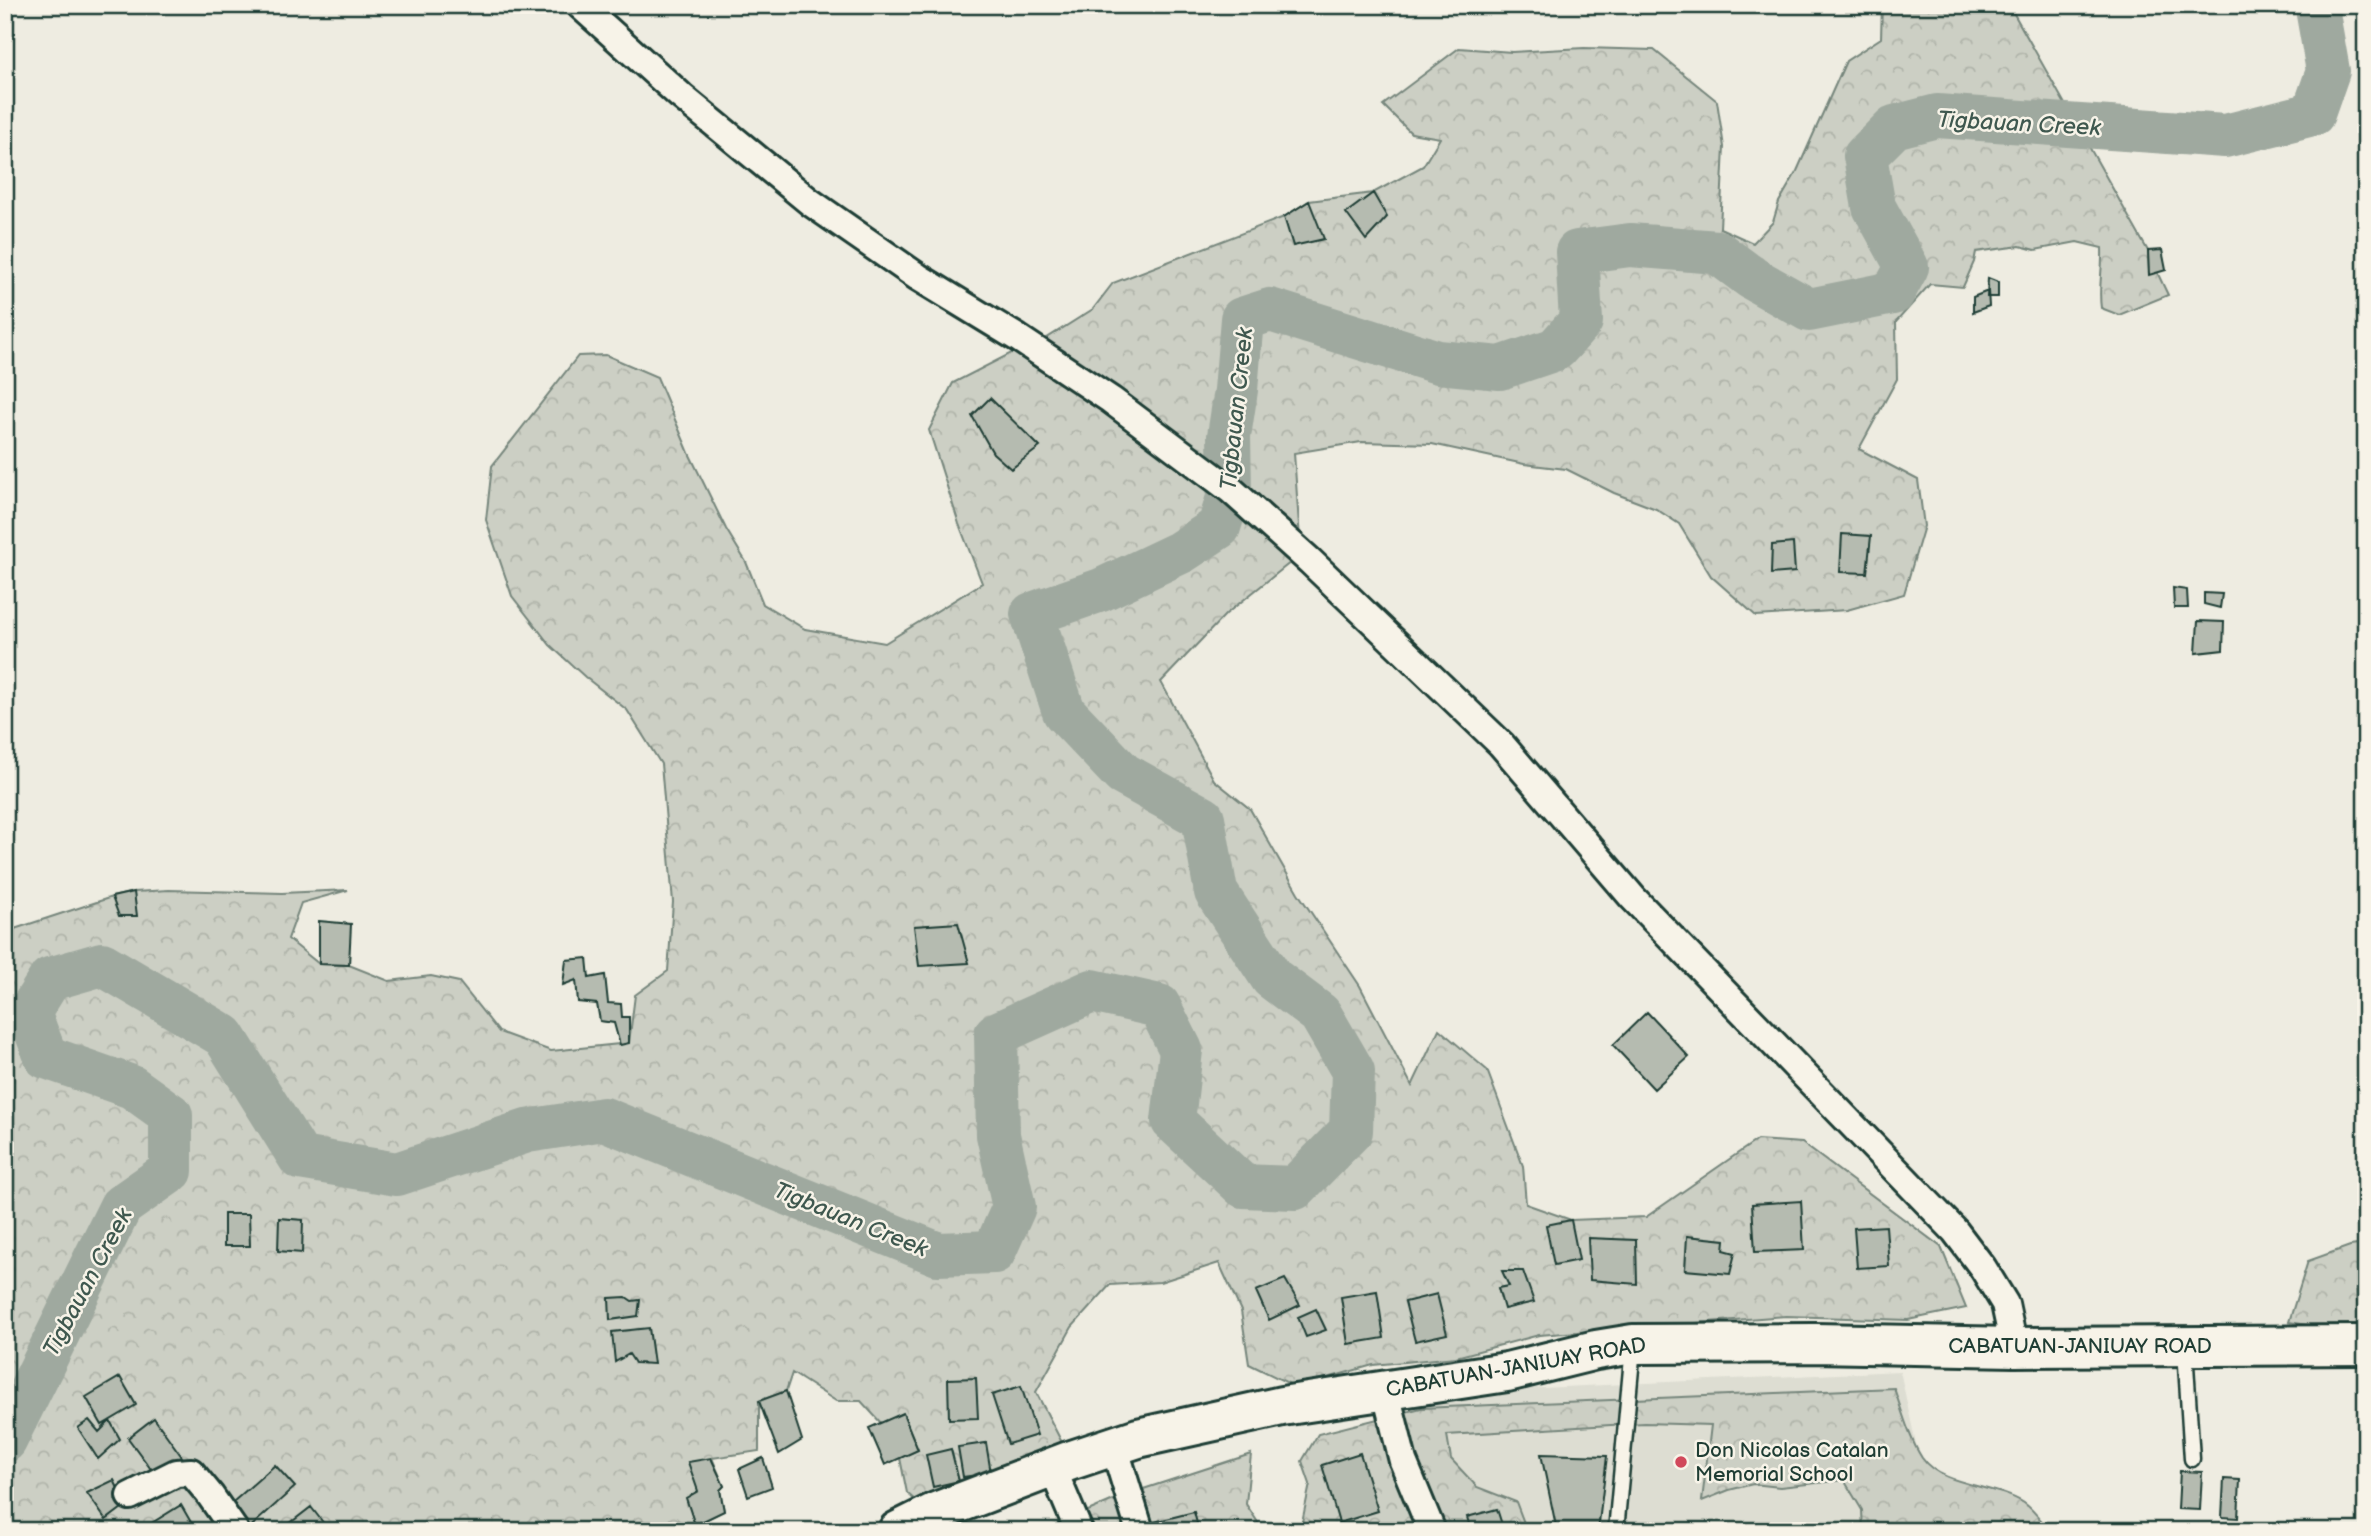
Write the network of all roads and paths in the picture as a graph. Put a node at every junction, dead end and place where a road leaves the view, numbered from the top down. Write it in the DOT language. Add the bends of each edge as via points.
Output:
graph roads {
  1 [pos="580,5"];
  2 [pos="1633,1344"];
  3 [pos="2366,1345"];
  4 [pos="2014,1347"];
  5 [pos="2185,1347"];
  6 [pos="1385,1389"];
  7 [pos="1114,1446"];
  8 [pos="2192,1460"];
  9 [pos="1052,1467"];
  10 [pos="130,1496"];
  11 [pos="235,1531"];
  12 [pos="898,1531"];
  13 [pos="1079,1531"];
  14 [pos="1140,1531"];
  15 [pos="1432,1531"];
  16 [pos="1616,1531"];
  1 -- 4 [label="street" via="810,202 1111,400 1231,489 1310,561 1501,744 1633,898 1955,1231 2005,1304"];
  2 -- 4 [label="main road, CABATUAN-JANIUAY ROAD"];
  2 -- 6 [label="main road, CABATUAN-JANIUAY ROAD" via="1507,1371"];
  2 -- 16 [label="lane"];
  3 -- 5 [label="main road, CABATUAN-JANIUAY ROAD"];
  4 -- 5 [label="main road, CABATUAN-JANIUAY ROAD"];
  5 -- 8 [label="lane"];
  6 -- 7 [label="main road, CABATUAN-JANIUAY ROAD" via="1282,1406"];
  6 -- 15 [label="street" via="1403,1461"];
  7 -- 9 [label="main road, CABATUAN-JANIUAY ROAD"];
  7 -- 14 [label="street"];
  9 -- 12 [label="main road, CABATUAN-JANIUAY ROAD"];
  9 -- 13 [label="street"];
  10 -- 11 [label="street" via="176,1473 191,1472"];
}
